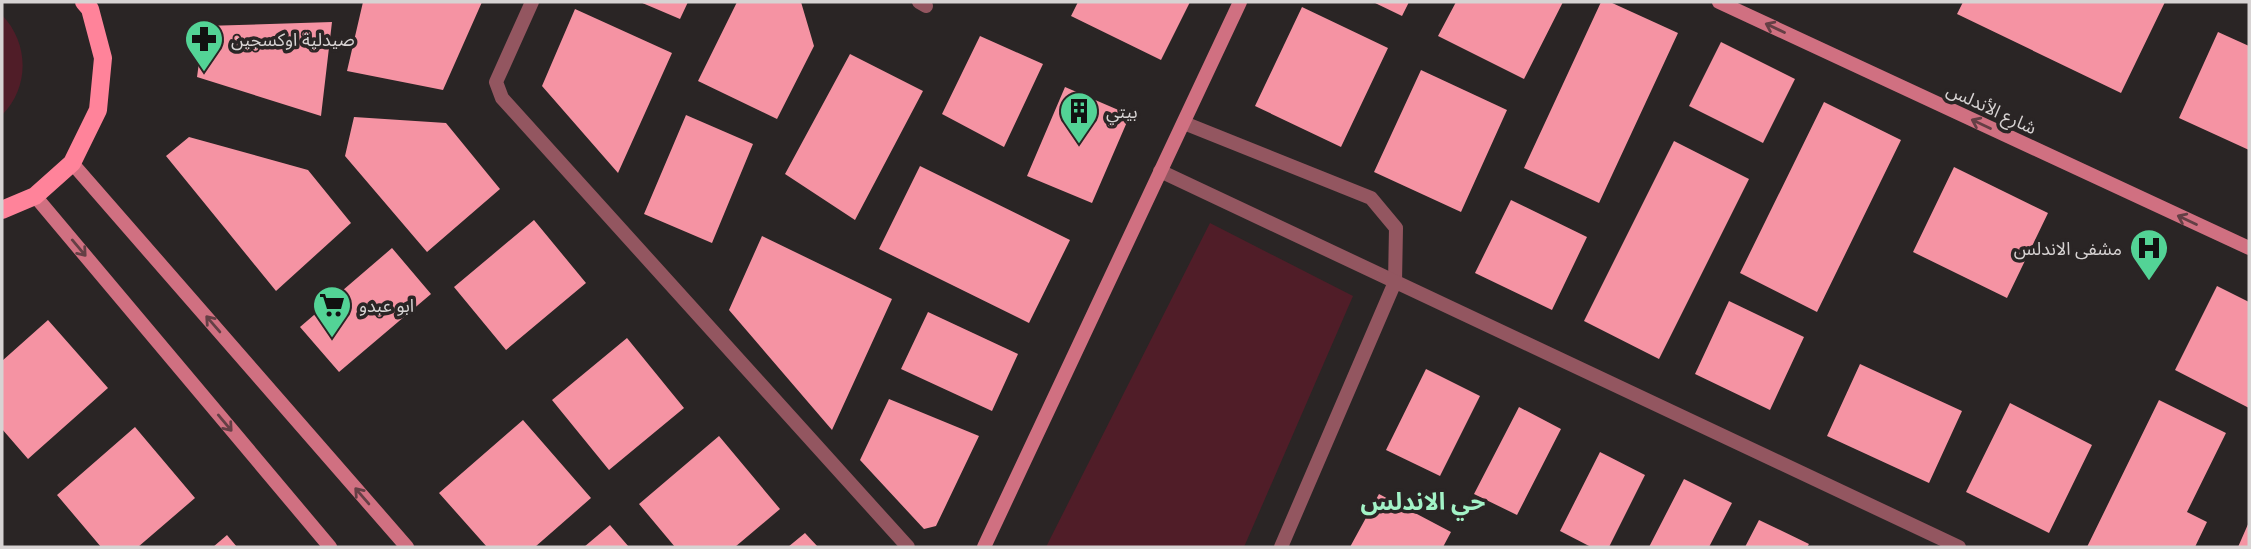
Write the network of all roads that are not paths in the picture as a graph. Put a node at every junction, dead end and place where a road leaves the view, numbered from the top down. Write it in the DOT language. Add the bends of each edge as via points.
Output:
graph roads {
  1 [pos="84,2"];
  2 [pos="532,2"];
  3 [pos="1240,2"];
  4 [pos="1719,2"];
  5 [pos="1184,122"];
  6 [pos="72,163"];
  7 [pos="1160,171"];
  8 [pos="35,196"];
  9 [pos="2,210"];
  10 [pos="2249,248"];
  11 [pos="1395,282"];
  12 [pos="330,547"];
  13 [pos="407,547"];
  14 [pos="908,547"];
  15 [pos="984,547"];
  16 [pos="1282,547"];
  17 [pos="1959,547"];
  1 -- 6 [label="main road" via="103,58 98,110"];
  2 -- 14 [label="street" via="496,82 502,98"];
  3 -- 5 [label="street"];
  10 -- 4 [label="street, شارع الأندلس, one-way"];
  5 -- 7 [label="street"];
  5 -- 11 [label="street" via="1371,198 1396,228"];
  6 -- 8 [label="main road"];
  13 -- 6 [label="street, one-way"];
  7 -- 11 [label="street"];
  7 -- 15 [label="street"];
  8 -- 9 [label="main road"];
  8 -- 12 [label="street, one-way"];
  11 -- 16 [label="street"];
  11 -- 17 [label="street"];
}
